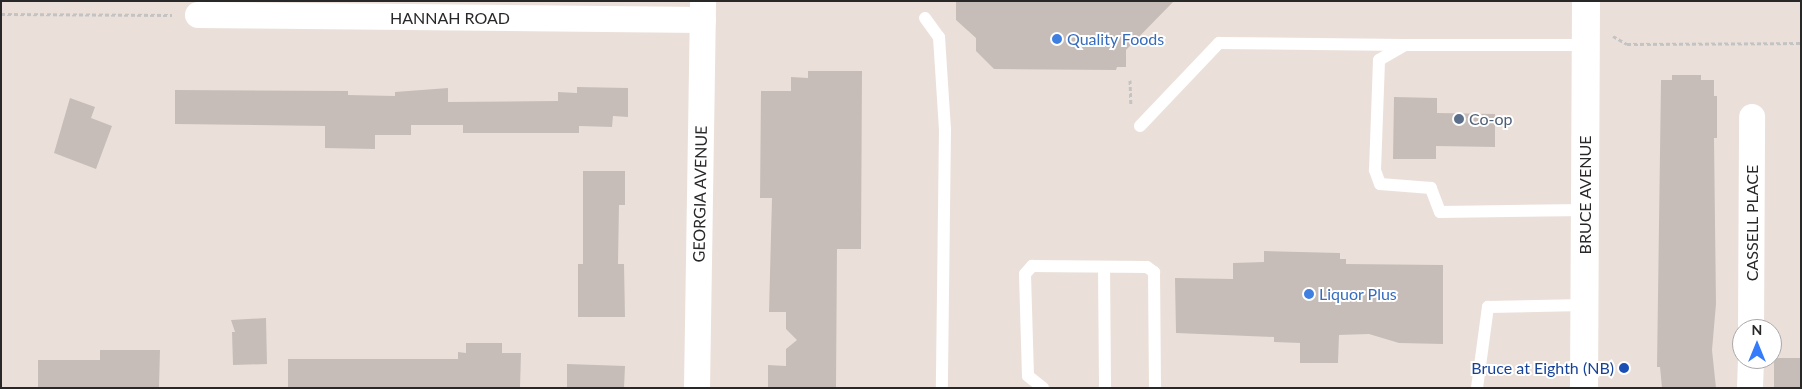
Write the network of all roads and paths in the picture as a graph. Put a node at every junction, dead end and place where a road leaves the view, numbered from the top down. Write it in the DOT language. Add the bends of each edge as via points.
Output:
graph roads {
  1 [pos="1586,1"];
  2 [pos="239,9"];
  3 [pos="703,10"];
  4 [pos="1,14"];
  5 [pos="198,15"];
  6 [pos="925,18"];
  7 [pos="1597,39"];
  8 [pos="1801,43"];
  9 [pos="1405,45"];
  10 [pos="1752,117"];
  11 [pos="1140,126"];
  12 [pos="1585,210"];
  13 [pos="1104,267"];
  14 [pos="1584,305"];
  15 [pos="1751,319"];
  16 [pos="1751,369"];
  17 [pos="697,388"];
  18 [pos="942,388"];
  19 [pos="1043,388"];
  20 [pos="1105,388"];
  21 [pos="1155,388"];
  22 [pos="1477,388"];
  23 [pos="1584,388"];
  24 [pos="1750,388"];
  1 -- 7 [label="street, BRUCE AVENUE"];
  2 -- 3 [label="street, HANNAH ROAD"];
  2 -- 5 [label="street, HANNAH ROAD"];
  3 -- 17 [label="street, GEORGIA AVENUE"];
  4 -- 5 [label="path"];
  6 -- 18 [label="lane" via="939,37 945,129"];
  7 -- 8 [label="path" via="1627,44"];
  7 -- 9 [label="lane"];
  7 -- 12 [label="street, BRUCE AVENUE"];
  9 -- 11 [label="lane" via="1219,43"];
  9 -- 12 [label="lane" via="1379,60 1375,170 1380,184 1431,188 1440,212"];
  10 -- 15 [label="street, CASSELL PLACE"];
  12 -- 14 [label="street, BRUCE AVENUE"];
  13 -- 19 [label="lane" via="1032,266 1025,274 1028,376"];
  13 -- 20 [label="lane"];
  13 -- 21 [label="lane" via="1147,267 1154,272"];
  14 -- 22 [label="lane" via="1488,307"];
  14 -- 23 [label="street, BRUCE AVENUE"];
  16 -- 24 [label="street"];
}
